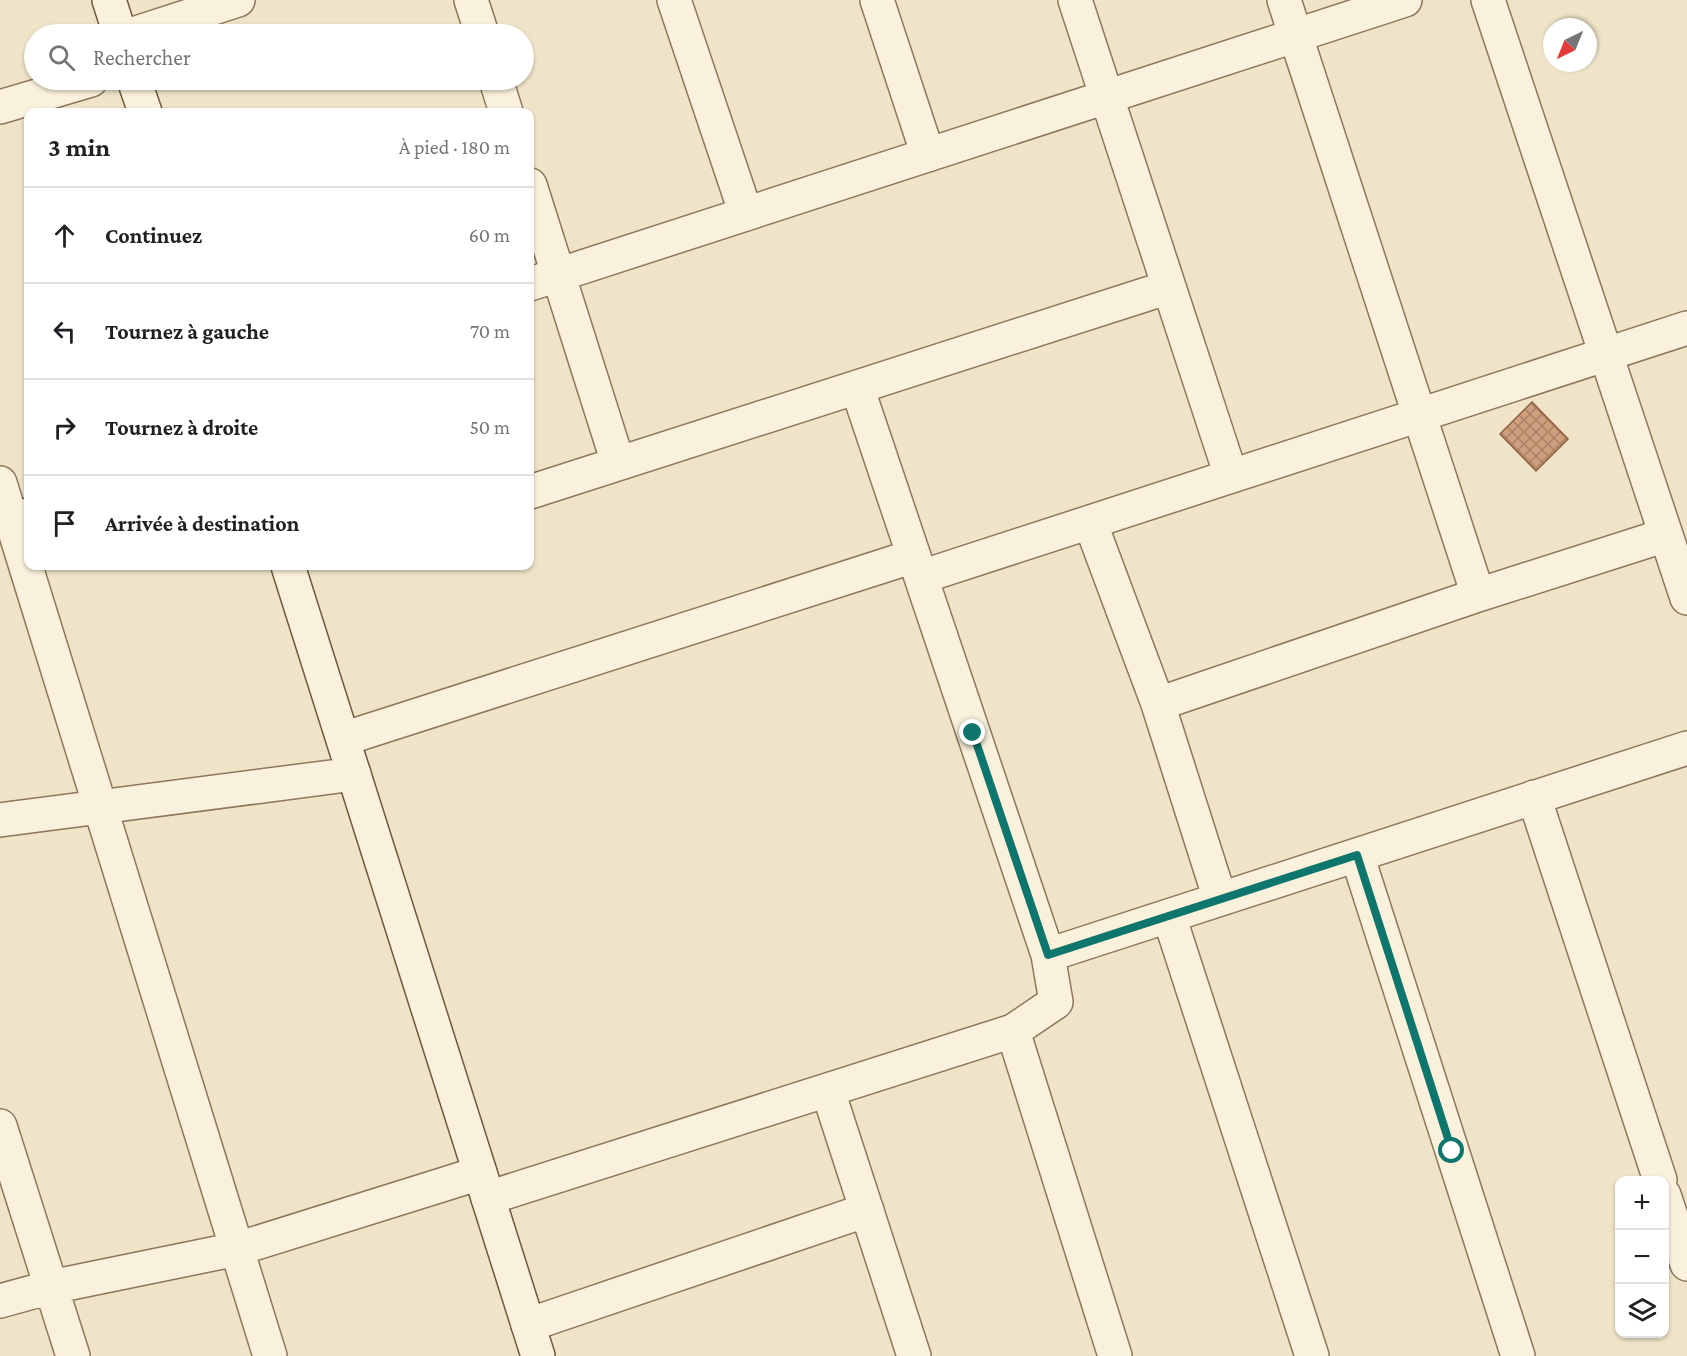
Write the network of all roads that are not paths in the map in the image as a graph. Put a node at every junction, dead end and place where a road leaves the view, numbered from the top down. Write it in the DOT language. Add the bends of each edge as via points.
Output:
graph roads {
  1 [pos="109,0"];
  2 [pos="238,0"];
  3 [pos="471,0"];
  4 [pos="674,0"];
  5 [pos="877,0"];
  6 [pos="1075,0"];
  7 [pos="1284,0"];
  8 [pos="1405,0"];
  9 [pos="1488,0"];
  10 [pos="117,24"];
  11 [pos="164,24"];
  12 [pos="479,24"];
  13 [pos="1295,36"];
  14 [pos="57,90"];
  15 [pos="137,90"];
  16 [pos="499,90"];
  17 [pos="1106,97"];
  18 [pos="0,107"];
  19 [pos="144,108"];
  20 [pos="505,108"];
  21 [pos="928,154"];
  22 [pos="534,212"];
  23 [pos="746,214"];
  24 [pos="544,280"];
  25 [pos="1169,287"];
  26 [pos="1687,328"];
  27 [pos="1606,354"];
  28 [pos="857,387"];
  29 [pos="1419,416"];
  30 [pos="618,463"];
  31 [pos="1231,476"];
  32 [pos="0,483"];
  33 [pos="534,491"];
  34 [pos="13,519"];
  35 [pos="1090,522"];
  36 [pos="1666,535"];
  37 [pos="24,555"];
  38 [pos="918,567"];
  39 [pos="28,570"];
  40 [pos="294,570"];
  41 [pos="1478,596"];
  42 [pos="1687,598"];
  43 [pos="1158,704"];
  44 [pos="343,739"];
  45 [pos="1687,748"];
  46 [pos="354,774"];
  47 [pos="1534,797"];
  48 [pos="100,807"];
  49 [pos="0,820"];
  50 [pos="1357,855"];
  51 [pos="1220,899"];
  52 [pos="1169,916"];
  53 [pos="1048,955"];
  54 [pos="1012,1032"];
  55 [pos="828,1091"];
  56 [pos="0,1126"];
  57 [pos="1659,1176"];
  58 [pos="484,1185"];
  59 [pos="1669,1208"];
  60 [pos="867,1209"];
  61 [pos="237,1249"];
  62 [pos="1687,1264"];
  63 [pos="51,1287"];
  64 [pos="0,1301"];
  65 [pos="528,1325"];
  66 [pos="73,1356"];
  67 [pos="270,1356"];
  68 [pos="538,1356"];
  69 [pos="914,1356"];
  70 [pos="1115,1356"];
  71 [pos="1312,1356"];
  72 [pos="1518,1356"];
  1 -- 10 [label="street"];
  2 -- 11 [label="street"];
  3 -- 12 [label="street"];
  4 -- 23 [label="street"];
  5 -- 21 [label="street"];
  6 -- 17 [label="street"];
  7 -- 13 [label="street"];
  8 -- 13 [label="street"];
  9 -- 27 [label="street"];
  13 -- 17 [label="street"];
  13 -- 29 [label="street"];
  14 -- 18 [label="street"];
  15 -- 19 [label="street"];
  16 -- 20 [label="street"];
  17 -- 21 [label="street"];
  17 -- 25 [label="street"];
  21 -- 23 [label="street"];
  22 -- 24 [label="street"];
  23 -- 24 [label="street"];
  24 -- 30 [label="street"];
  25 -- 28 [label="street"];
  25 -- 31 [label="street"];
  26 -- 27 [label="street"];
  27 -- 29 [label="street"];
  27 -- 36 [label="street"];
  28 -- 30 [label="street"];
  28 -- 38 [label="street"];
  29 -- 31 [label="street"];
  29 -- 41 [label="street"];
  30 -- 33 [label="street"];
  31 -- 35 [label="street"];
  32 -- 34 [label="street"];
  34 -- 37 [label="street"];
  35 -- 38 [label="street"];
  35 -- 43 [label="street"];
  36 -- 41 [label="street"];
  36 -- 42 [label="street"];
  38 -- 44 [label="street"];
  38 -- 53 [label="street"];
  39 -- 48 [label="street"];
  40 -- 44 [label="street"];
  41 -- 43 [label="street"];
  43 -- 51 [label="street"];
  44 -- 46 [label="street"];
  45 -- 47 [label="street"];
  46 -- 48 [label="street"];
  46 -- 58 [label="street"];
  47 -- 50 [label="street"];
  47 -- 57 [label="street"];
  48 -- 49 [label="street"];
  48 -- 61 [label="street"];
  50 -- 51 [label="street"];
  50 -- 72 [label="street"];
  51 -- 52 [label="street"];
  52 -- 53 [label="street"];
  52 -- 71 [label="street"];
  53 -- 54 [label="street" via="1056,1002"];
  54 -- 55 [label="street"];
  54 -- 70 [label="street"];
  55 -- 58 [label="street"];
  55 -- 60 [label="street"];
  56 -- 63 [label="street"];
  58 -- 61 [label="street"];
  58 -- 65 [label="street"];
  59 -- 62 [label="street"];
  60 -- 65 [label="street"];
  60 -- 69 [label="street"];
  61 -- 63 [label="street"];
  61 -- 67 [label="street"];
  63 -- 64 [label="street"];
  63 -- 66 [label="street"];
  65 -- 68 [label="street"];
}
